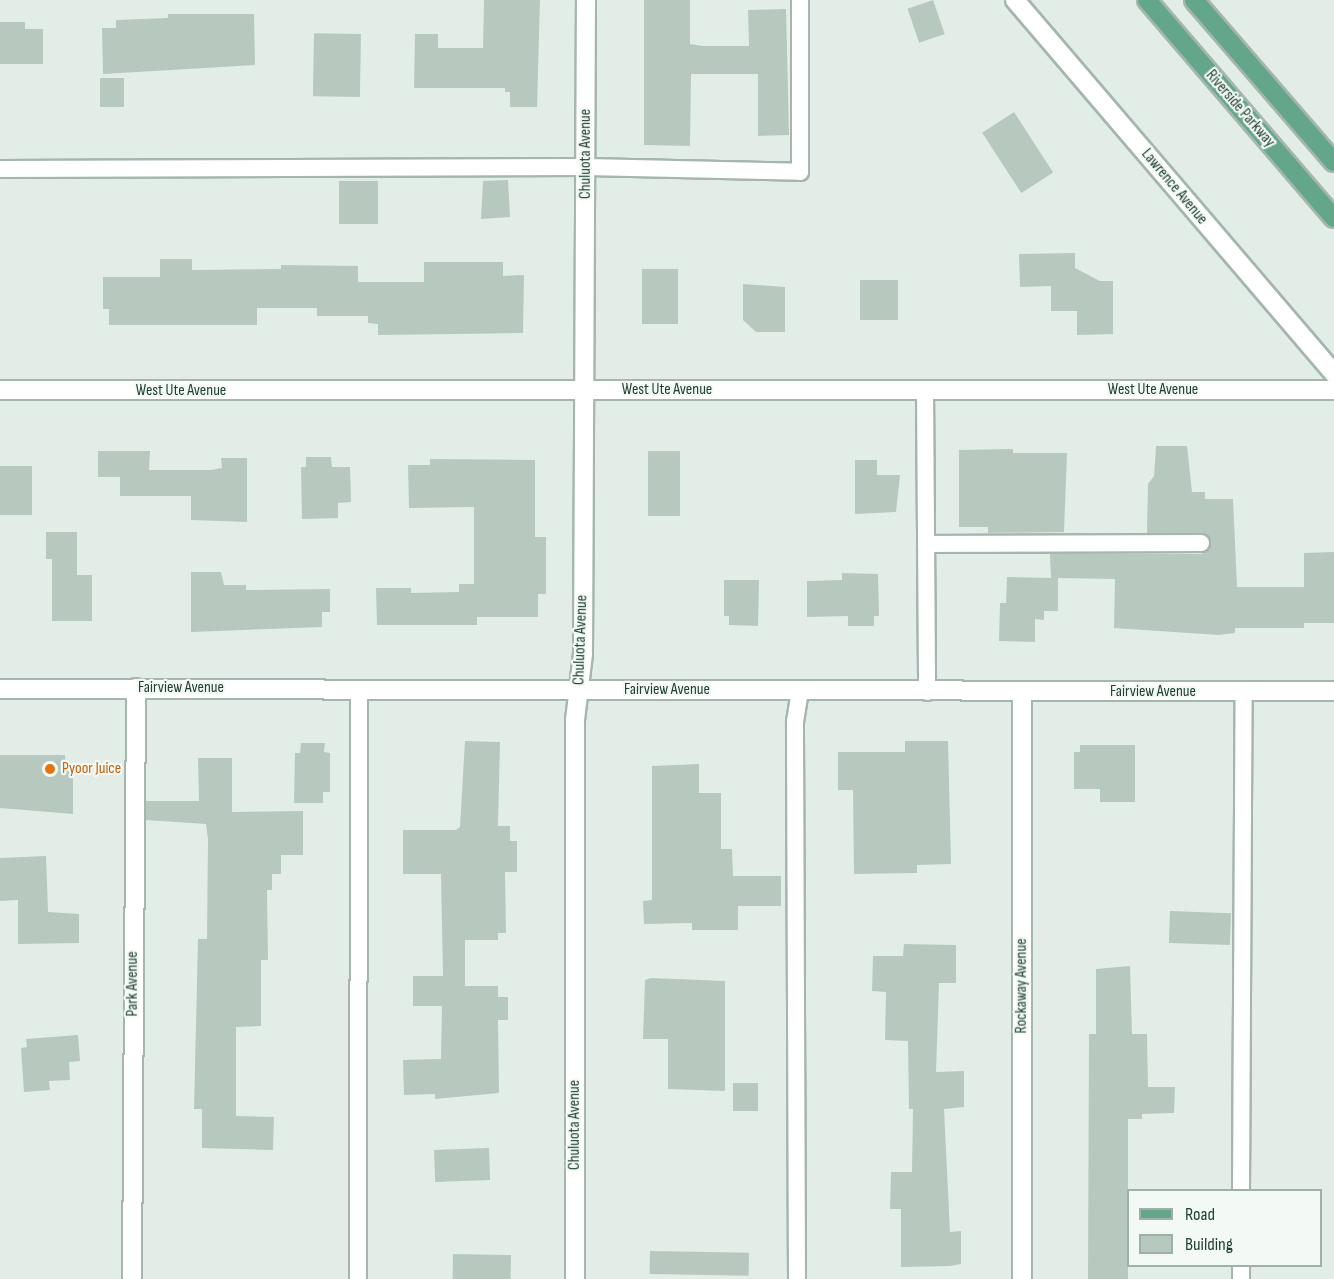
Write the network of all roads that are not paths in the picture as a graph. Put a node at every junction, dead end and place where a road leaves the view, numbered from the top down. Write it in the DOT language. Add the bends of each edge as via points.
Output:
graph roads {
  1 [pos="586,0"];
  2 [pos="800,0"];
  3 [pos="1015,0"];
  4 [pos="1147,0"];
  5 [pos="1194,0"];
  6 [pos="1334,162"];
  7 [pos="587,167"];
  8 [pos="0,169"];
  9 [pos="1334,218"];
  10 [pos="1334,374"];
  11 [pos="0,390"];
  12 [pos="585,390"];
  13 [pos="925,390"];
  14 [pos="1334,390"];
  15 [pos="1201,543"];
  16 [pos="927,544"];
  17 [pos="136,688"];
  18 [pos="0,689"];
  19 [pos="359,689"];
  20 [pos="579,690"];
  21 [pos="800,691"];
  22 [pos="1244,691"];
  23 [pos="1334,691"];
  24 [pos="927,692"];
  25 [pos="1022,692"];
  26 [pos="1241,1189"];
  27 [pos="132,1279"];
  28 [pos="358,1279"];
  29 [pos="575,1279"];
  30 [pos="797,1279"];
  31 [pos="1022,1279"];
  1 -- 7 [label="street, Chuluota Avenue"];
  2 -- 7 [label="lane" via="800,172"];
  3 -- 10 [label="street, Lawrence Avenue"];
  4 -- 9 [label="main road, Riverside Parkway"];
  5 -- 6 [label="main road"];
  7 -- 8 [label="lane"];
  7 -- 12 [label="street, Chuluota Avenue"];
  11 -- 12 [label="street, West Ute Avenue"];
  12 -- 13 [label="street, West Ute Avenue"];
  12 -- 20 [label="street, Chuluota Avenue"];
  13 -- 14 [label="street, West Ute Avenue"];
  13 -- 16 [label="lane"];
  15 -- 16 [label="lane"];
  16 -- 24 [label="lane"];
  17 -- 18 [label="street, Fairview Avenue"];
  17 -- 19 [label="street, Fairview Avenue"];
  17 -- 27 [label="street, Park Avenue"];
  19 -- 20 [label="street, Fairview Avenue"];
  19 -- 28 [label="lane"];
  20 -- 21 [label="street, Fairview Avenue"];
  20 -- 29 [label="street, Chuluota Avenue" via="574,720"];
  21 -- 24 [label="street, Fairview Avenue"];
  21 -- 30 [label="lane" via="795,722"];
  22 -- 23 [label="street, Fairview Avenue"];
  22 -- 25 [label="street, Fairview Avenue"];
  22 -- 26 [label="lane"];
  24 -- 25 [label="street, Fairview Avenue"];
  25 -- 31 [label="street, Rockaway Avenue"];
}
